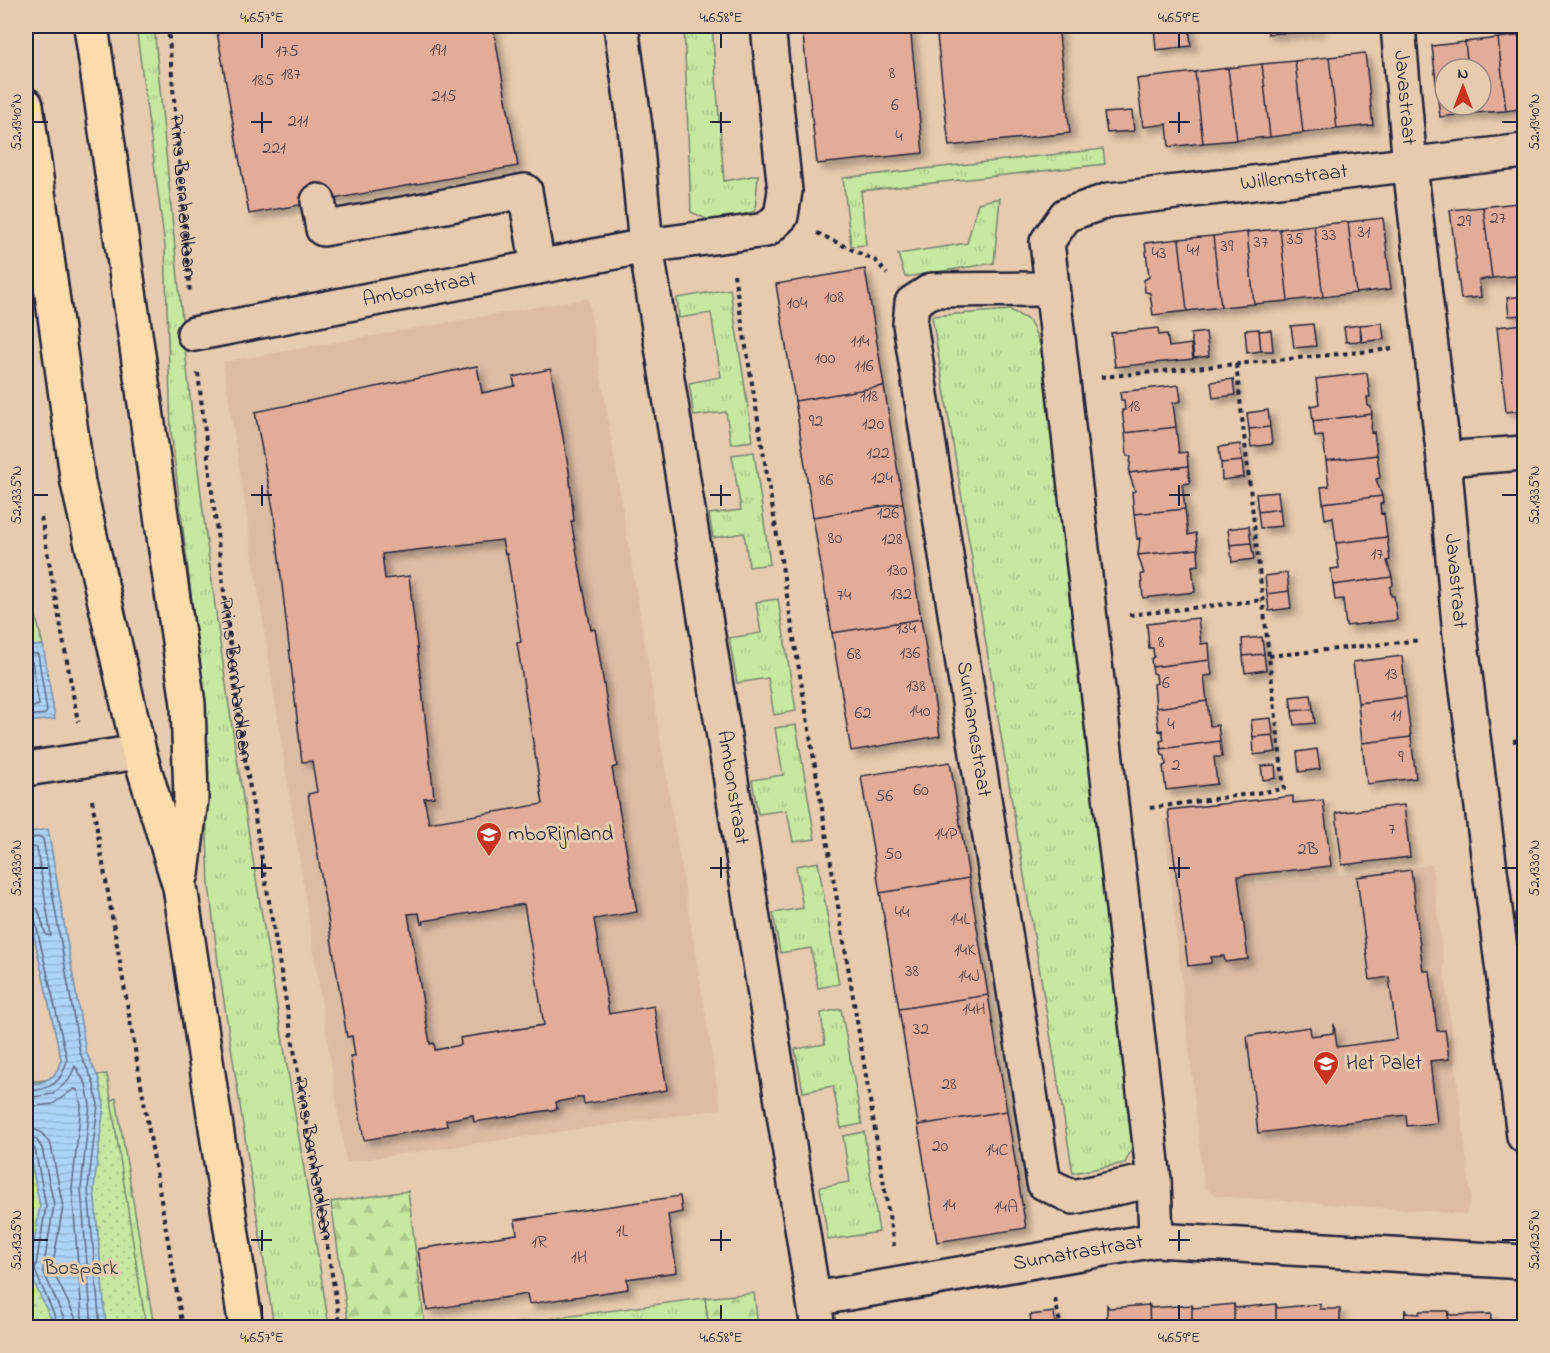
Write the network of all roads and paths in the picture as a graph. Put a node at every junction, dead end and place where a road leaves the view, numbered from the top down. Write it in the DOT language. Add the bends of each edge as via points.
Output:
graph roads {
  1 [pos="91,26"];
  2 [pos="168,26"];
  3 [pos="621,26"];
  4 [pos="768,26"];
  5 [pos="1398,26"];
  6 [pos="26,105"];
  7 [pos="1524,151"];
  8 [pos="1410,166"];
  9 [pos="318,201"];
  10 [pos="781,216"];
  11 [pos="728,235"];
  12 [pos="646,246"];
  13 [pos="538,267"];
  14 [pos="1051,289"];
  15 [pos="912,303"];
  16 [pos="194,334"];
  17 [pos="1430,345"];
  18 [pos="1236,364"];
  19 [pos="1061,381"];
  20 [pos="26,428"];
  21 [pos="1524,453"];
  22 [pos="1444,459"];
  23 [pos="32,462"];
  24 [pos="40,508"];
  25 [pos="1263,600"];
  26 [pos="1089,619"];
  27 [pos="1460,635"];
  28 [pos="1269,656"];
  29 [pos="139,752"];
  30 [pos="85,760"];
  31 [pos="26,769"];
  32 [pos="1112,813"];
  33 [pos="180,887"];
  34 [pos="1524,1136"];
  35 [pos="1155,1180"];
  36 [pos="1156,1240"];
  37 [pos="1524,1262"];
  38 [pos="901,1285"];
  39 [pos="816,1313"];
  40 [pos="183,1328"];
  41 [pos="246,1328"];
  42 [pos="341,1328"];
  1 -- 33 [label="main road" via="188,704 191,798"];
  2 -- 16 [label="path, Prins Bernhardlaan"];
  3 -- 12 [label="street, Ambonstraat"];
  4 -- 10 [label="street" via="785,191"];
  5 -- 8 [label="street, Javastraat"];
  6 -- 29 [label="main road" via="78,483"];
  7 -- 8 [label="street, Willemstraat"];
  8 -- 14 [label="street, Willemstraat" via="1109,200 1066,215 1047,242"];
  8 -- 17 [label="street, Javastraat"];
  9 -- 13 [label="street" via="323,229 525,191"];
  10 -- 11 [label="street" via="766,230"];
  10 -- 15 [label="path" via="876,261"];
  11 -- 12 [label="street"];
  11 -- 38 [label="path"];
  12 -- 13 [label="street, Ambonstraat"];
  12 -- 39 [label="street, Ambonstraat"];
  13 -- 16 [label="street, Ambonstraat"];
  14 -- 15 [label="street" via="932,290"];
  14 -- 19 [label="street"];
  15 -- 35 [label="street, Surinamestraat" via="910,324 1044,1183 1073,1197"];
  16 -- 42 [label="path, Prins Bernhardlaan" via="241,735"];
  17 -- 18 [label="path"];
  17 -- 22 [label="street, Javastraat"];
  18 -- 19 [label="path"];
  18 -- 25 [label="path"];
  19 -- 26 [label="street"];
  20 -- 23 [label="path"];
  21 -- 22 [label="street"];
  22 -- 27 [label="street, Javastraat"];
  24 -- 30 [label="path"];
  25 -- 26 [label="path"];
  25 -- 28 [label="path"];
  26 -- 32 [label="street"];
  27 -- 28 [label="path"];
  27 -- 34 [label="street, Javastraat"];
  28 -- 32 [label="path" via="1284,789"];
  29 -- 30 [label="street"];
  29 -- 33 [label="main road"];
  30 -- 31 [label="street"];
  30 -- 40 [label="path"];
  32 -- 35 [label="street"];
  33 -- 41 [label="main road"];
  35 -- 36 [label="street"];
  36 -- 37 [label="street, Sumatrastraat"];
  36 -- 38 [label="street, Sumatrastraat"];
  38 -- 39 [label="street, Sumatrastraat"];
}
